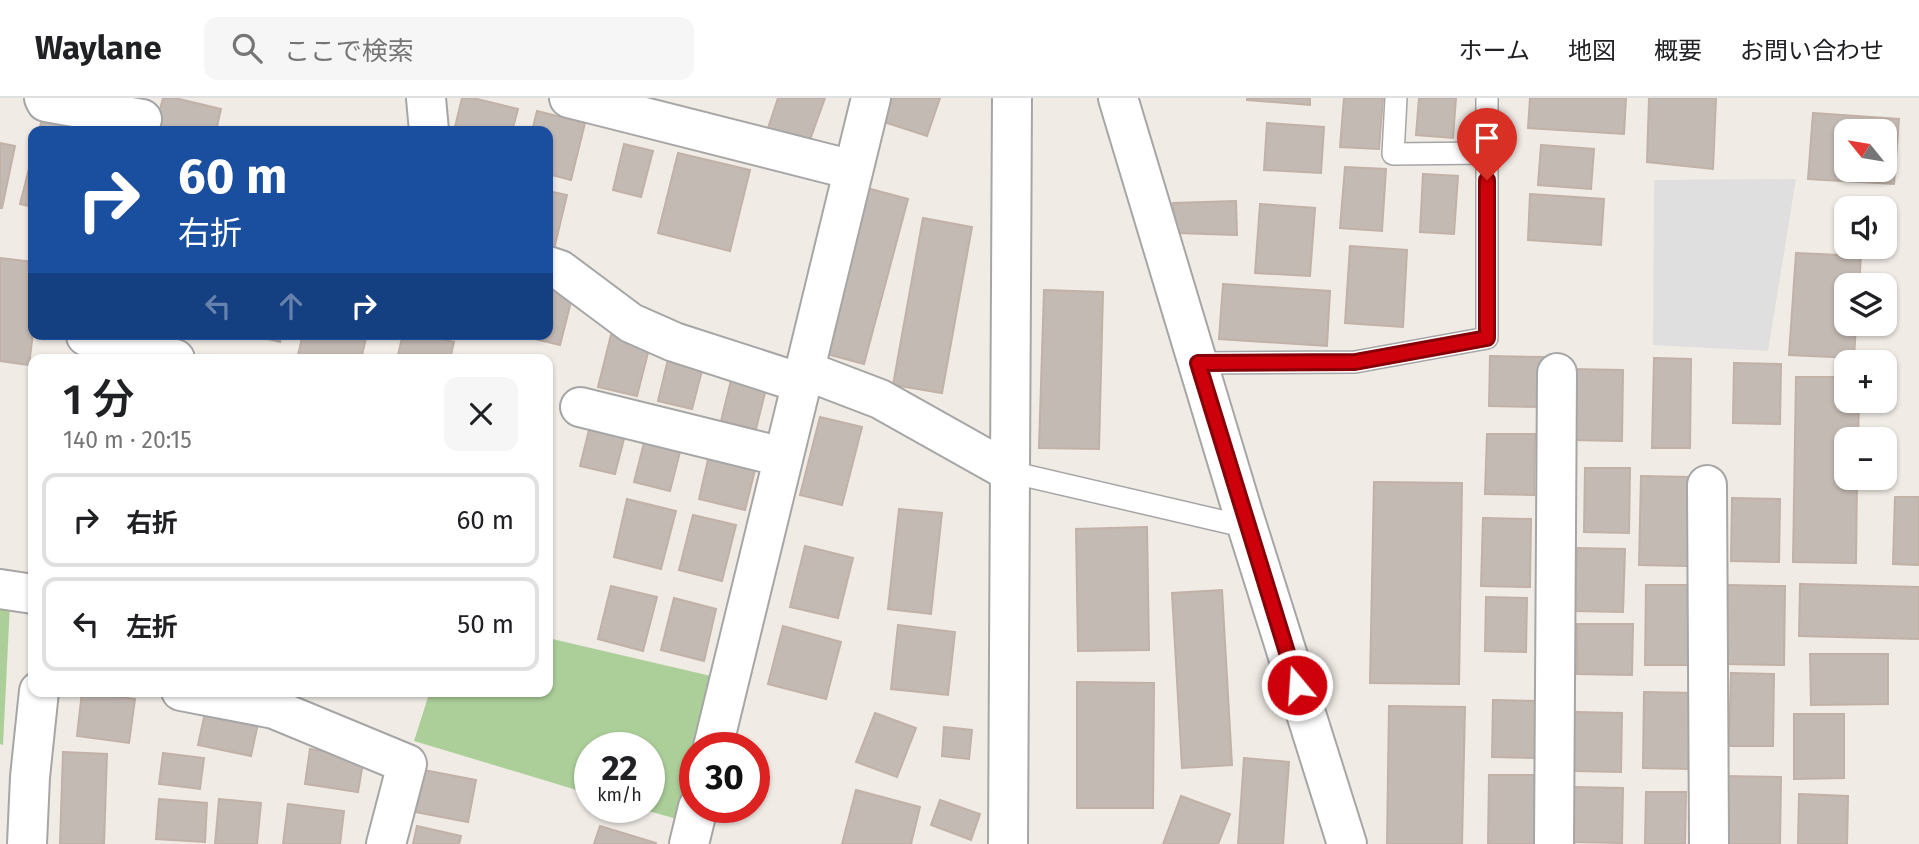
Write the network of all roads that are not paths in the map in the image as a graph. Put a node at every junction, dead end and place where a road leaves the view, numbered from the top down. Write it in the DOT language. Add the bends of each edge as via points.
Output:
graph roads {
  1 [pos="44,98"];
  2 [pos="426,98"];
  3 [pos="569,98"];
  4 [pos="871,98"];
  5 [pos="1012,98"];
  6 [pos="1118,98"];
  7 [pos="1395,98"];
  8 [pos="1487,98"];
  9 [pos="143,116"];
  10 [pos="429,126"];
  11 [pos="1487,153"];
  12 [pos="853,170"];
  13 [pos="553,268"];
  14 [pos="84,343"];
  15 [pos="147,354"];
  16 [pos="1198,363"];
  17 [pos="1556,373"];
  18 [pos="802,377"];
  19 [pos="580,407"];
  20 [pos="783,457"];
  21 [pos="1010,472"];
  22 [pos="1707,485"];
  23 [pos="1247,527"];
  24 [pos="0,589"];
  25 [pos="28,593"];
  26 [pos="37,697"];
  27 [pos="212,697"];
  28 [pos="717,732"];
  29 [pos="15,775"];
  30 [pos="694,823"];
  31 [pos="27,844"];
  32 [pos="386,844"];
  33 [pos="689,844"];
  34 [pos="1008,844"];
  35 [pos="1347,844"];
  36 [pos="1555,844"];
  37 [pos="1709,844"];
  1 -- 9 [label="street" via="46,102"];
  2 -- 10 [label="street"];
  3 -- 12 [label="street"];
  4 -- 12 [label="street"];
  5 -- 21 [label="street"];
  6 -- 16 [label="street"];
  7 -- 11 [label="lane" via="1393,154"];
  8 -- 11 [label="lane"];
  11 -- 16 [label="lane" via="1487,338 1355,362"];
  12 -- 18 [label="street"];
  13 -- 18 [label="street" via="631,323 674,342"];
  14 -- 15 [label="street"];
  16 -- 23 [label="street"];
  17 -- 36 [label="street"];
  18 -- 20 [label="street"];
  18 -- 21 [label="street" via="880,398"];
  19 -- 20 [label="street"];
  20 -- 28 [label="street"];
  21 -- 23 [label="lane"];
  21 -- 34 [label="street"];
  22 -- 37 [label="street"];
  23 -- 35 [label="street"];
  24 -- 25 [label="street"];
  26 -- 29 [label="street"];
  27 -- 32 [label="street" via="274,709 407,764"];
  29 -- 31 [label="street"];
  30 -- 33 [label="street"];
}
